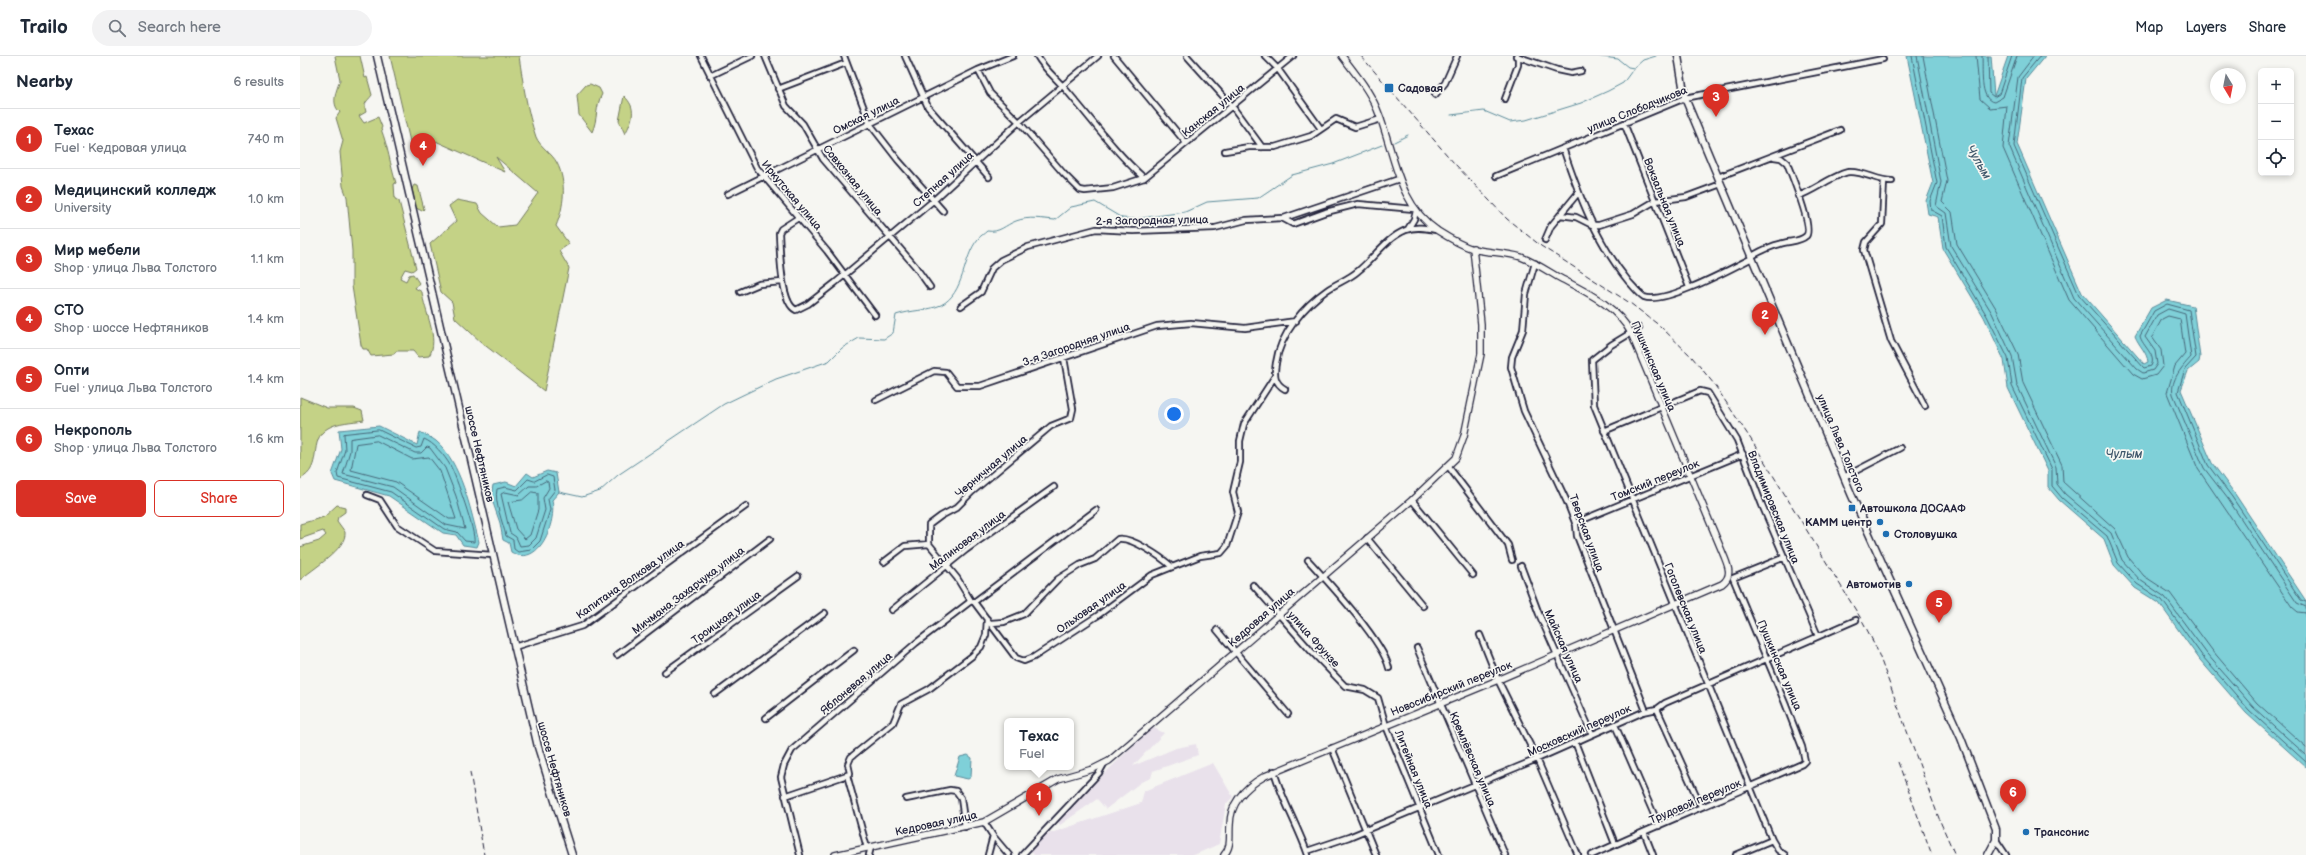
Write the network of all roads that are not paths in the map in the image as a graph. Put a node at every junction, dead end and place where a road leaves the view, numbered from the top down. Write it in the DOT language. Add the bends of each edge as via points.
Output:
graph roads {
  1 [pos="377,56"];
  2 [pos="701,56"];
  3 [pos="752,56"];
  4 [pos="765,56"];
  5 [pos="844,56"];
  6 [pos="905,56"];
  7 [pos="1013,56"];
  8 [pos="1037,56"];
  9 [pos="1098,56"];
  10 [pos="1114,56"];
  11 [pos="1187,56"];
  12 [pos="1265,56"];
  13 [pos="1293,56"];
  14 [pos="1342,56"];
  15 [pos="1457,56"];
  16 [pos="1678,56"];
  17 [pos="1517,57"];
  18 [pos="1883,59"];
  19 [pos="846,63"];
  20 [pos="1278,68"];
  21 [pos="978,70"];
  22 [pos="1582,71"];
  23 [pos="710,76"];
  24 [pos="1062,85"];
  25 [pos="778,89"];
  26 [pos="1435,95"];
  27 [pos="923,97"];
  28 [pos="1505,98"];
  29 [pos="1685,98"];
  30 [pos="1232,106"];
  31 [pos="1381,119"];
  32 [pos="1019,122"];
  33 [pos="1624,123"];
  34 [pos="870,124"];
  35 [pos="1321,129"];
  36 [pos="1840,130"];
  37 [pos="1186,143"];
  38 [pos="1262,147"];
  39 [pos="1563,148"];
  40 [pos="816,149"];
  41 [pos="1225,151"];
  42 [pos="1774,157"];
  43 [pos="977,161"];
  44 [pos="763,176"];
  45 [pos="1496,176"];
  46 [pos="989,177"];
  47 [pos="1718,177"];
  48 [pos="1144,178"];
  49 [pos="1399,179"];
  50 [pos="1884,181"];
  51 [pos="1892,182"];
  52 [pos="1721,184"];
  53 [pos="1578,193"];
  54 [pos="728,194"];
  55 [pos="1798,196"];
  56 [pos="934,200"];
  57 [pos="1655,201"];
  58 [pos="1415,210"];
  59 [pos="943,211"];
  60 [pos="1560,215"];
  61 [pos="798,218"];
  62 [pos="1284,218"];
  63 [pos="1592,225"];
  64 [pos="1408,229"];
  65 [pos="1436,230"];
  66 [pos="889,237"];
  67 [pos="1545,240"];
  68 [pos="1473,248"];
  69 [pos="1752,257"];
  70 [pos="1535,263"];
  71 [pos="844,275"];
  72 [pos="782,282"];
  73 [pos="930,287"];
  74 [pos="1689,287"];
  75 [pos="740,292"];
  76 [pos="961,306"];
  77 [pos="875,315"];
  78 [pos="1296,321"];
  79 [pos="1639,328"];
  80 [pos="1631,333"];
  81 [pos="1064,358"];
  82 [pos="1275,376"];
  83 [pos="1285,389"];
  84 [pos="876,400"];
  85 [pos="1925,406"];
  86 [pos="1661,408"];
  87 [pos="1604,431"];
  88 [pos="1900,448"];
  89 [pos="1743,454"];
  90 [pos="1448,466"];
  91 [pos="1690,475"];
  92 [pos="1844,477"];
  93 [pos="1054,487"];
  94 [pos="367,495"];
  95 [pos="1412,500"];
  96 [pos="1632,500"];
  97 [pos="746,506"];
  98 [pos="1096,510"];
  99 [pos="1575,523"];
  100 [pos="1367,538"];
  101 [pos="770,539"];
  102 [pos="929,544"];
  103 [pos="493,555"];
  104 [pos="1785,557"];
  105 [pos="1308,560"];
  106 [pos="1512,560"];
  107 [pos="884,562"];
  108 [pos="947,565"];
  109 [pos="1171,566"];
  110 [pos="1521,566"];
  111 [pos="1473,574"];
  112 [pos="798,576"];
  113 [pos="1323,576"];
  114 [pos="1730,578"];
  115 [pos="1253,585"];
  116 [pos="973,602"];
  117 [pos="1675,604"];
  118 [pos="1423,606"];
  119 [pos="892,610"];
  120 [pos="825,613"];
  121 [pos="1280,614"];
  122 [pos="1856,620"];
  123 [pos="989,621"];
  124 [pos="1614,629"];
  125 [pos="1217,630"];
  126 [pos="1480,635"];
  127 [pos="1818,636"];
  128 [pos="514,647"];
  129 [pos="1417,648"];
  130 [pos="854,650"];
  131 [pos="1236,651"];
  132 [pos="1558,653"];
  133 [pos="617,655"];
  134 [pos="1767,658"];
  135 [pos="1389,668"];
  136 [pos="665,672"];
  137 [pos="1498,680"];
  138 [pos="1708,685"];
  139 [pos="1370,692"];
  140 [pos="715,694"];
  141 [pos="1440,703"];
  142 [pos="1658,709"];
  143 [pos="1646,711"];
  144 [pos="1288,714"];
  145 [pos="766,718"];
  146 [pos="1615,725"];
  147 [pos="1386,726"];
  148 [pos="1592,734"];
  149 [pos="1575,742"];
  150 [pos="1332,748"];
  151 [pos="1537,759"];
  152 [pos="1805,761"];
  153 [pos="1104,764"];
  154 [pos="1274,771"];
  155 [pos="847,775"];
  156 [pos="1474,784"];
  157 [pos="1751,787"];
  158 [pos="785,796"];
  159 [pos="906,799"];
  160 [pos="1701,806"];
  161 [pos="1420,807"];
  162 [pos="984,822"];
  163 [pos="1659,826"];
  164 [pos="965,827"];
  165 [pos="1365,829"];
  166 [pos="1644,832"];
  167 [pos="993,836"];
  168 [pos="1772,840"];
  169 [pos="1996,840"];
  170 [pos="1615,844"];
  171 [pos="869,848"];
  172 [pos="1308,853"];
  173 [pos="572,855"];
  174 [pos="800,855"];
  175 [pos="835,855"];
  176 [pos="869,855"];
  177 [pos="988,855"];
  178 [pos="1009,855"];
  179 [pos="1022,855"];
  180 [pos="1224,855"];
  181 [pos="1376,855"];
  182 [pos="1439,855"];
  183 [pos="1505,855"];
  184 [pos="1578,855"];
  185 [pos="1592,855"];
  186 [pos="1653,855"];
  187 [pos="1736,855"];
  188 [pos="1785,855"];
  189 [pos="1988,855"];
  190 [pos="2006,855"];
  1 -- 103 [label="main road, шоссе Нефтяников"];
  2 -- 23 [label="street, Иркутская улица"];
  3 -- 23 [label="street"];
  4 -- 25 [label="street, Совхозная улица"];
  5 -- 19 [label="street"];
  6 -- 27 [label="street"];
  7 -- 21 [label="street, Омская улица"];
  8 -- 24 [label="street" via="1044,69"];
  9 -- 24 [label="street, Степная улица"];
  10 -- 37 [label="street"];
  11 -- 30 [label="street"];
  12 -- 20 [label="street"];
  13 -- 20 [label="street, Канская улица"];
  14 -- 31 [label="street, Пушкинская улица" via="1372,99"];
  15 -- 26 [label="street" via="1445,83"];
  16 -- 29 [label="main road, улица Льва Толстого"];
  17 -- 22 [label="street" via="1562,72"];
  17 -- 28 [label="street" via="1518,65"];
  18 -- 29 [label="street, улица Слободчикова"];
  19 -- 25 [label="street"];
  19 -- 34 [label="street"];
  20 -- 30 [label="street, Канская улица"];
  20 -- 35 [label="street"];
  21 -- 27 [label="street, Омская улица"];
  21 -- 32 [label="street" via="990,93"];
  23 -- 44 [label="street, Иркутская улица" via="754,164"];
  24 -- 32 [label="street, Степная улица"];
  24 -- 48 [label="street" via="1128,164"];
  25 -- 40 [label="street, Совхозная улица" via="786,106 803,124"];
  27 -- 34 [label="street, Омская улица"];
  27 -- 43 [label="street" via="931,110"];
  29 -- 33 [label="street, улица Слободчикова"];
  29 -- 47 [label="main road, улица Льва Толстого"];
  30 -- 37 [label="street, Канская улица"];
  30 -- 38 [label="street"];
  31 -- 35 [label="street" via="1355,127 1336,119"];
  31 -- 49 [label="street, Пушкинская улица"];
  32 -- 43 [label="street, Степная улица"];
  32 -- 48 [label="street" via="1064,174 1082,190 1113,188"];
  33 -- 39 [label="street, улица Слободчикова"];
  33 -- 57 [label="street, Вокзальная улица"];
  34 -- 40 [label="street, Омская улица"];
  34 -- 56 [label="street"];
  35 -- 38 [label="street" via="1311,136 1272,147"];
  36 -- 42 [label="street"];
  37 -- 48 [label="street, Канская улица"];
  38 -- 41 [label="street"];
  39 -- 45 [label="street, улица Слободчикова"];
  39 -- 53 [label="street"];
  40 -- 44 [label="street, Омская улица"];
  40 -- 66 [label="street, Совхозная улица"];
  42 -- 47 [label="street"];
  42 -- 55 [label="street" via="1787,163"];
  43 -- 46 [label="street"];
  43 -- 56 [label="street, Степная улица"];
  44 -- 54 [label="street, Омская улица"];
  44 -- 61 [label="street, Иркутская улица"];
  47 -- 52 [label="main road, улица Льва Толстого"];
  49 -- 58 [label="street, Пушкинская улица"];
  49 -- 62 [label="street"];
  50 -- 51 [label="street"];
  50 -- 55 [label="street" via="1862,173 1847,172"];
  50 -- 85 [label="street" via="1882,224 1866,242 1864,250 1891,340"];
  52 -- 57 [label="street" via="1686,197"];
  52 -- 69 [label="main road, улица Льва Толстого"];
  53 -- 60 [label="street"];
  53 -- 63 [label="street"];
  55 -- 69 [label="street" via="1809,226 1807,236 1772,246"];
  56 -- 59 [label="street"];
  56 -- 66 [label="street, Степная улица"];
  57 -- 63 [label="street" via="1618,220"];
  57 -- 74 [label="street, Вокзальная улица"];
  58 -- 62 [label="street, 2-я Загородная улица" via="1362,204 1326,212 1293,224"];
  58 -- 64 [label="street" via="1414,219"];
  58 -- 65 [label="street, Пушкинская улица"];
  60 -- 63 [label="street" via="1576,217"];
  60 -- 67 [label="street" via="1551,226"];
  61 -- 71 [label="street, Иркутская улица"];
  61 -- 72 [label="street" via="779,233"];
  62 -- 76 [label="street, 2-я Загородная улица" via="1246,220 1215,228 1138,231 1102,228 1028,247 994,265 981,292"];
  63 -- 74 [label="street" via="1618,266 1642,296 1656,298"];
  64 -- 65 [label="street"];
  64 -- 78 [label="street" via="1388,241 1356,273 1322,293"];
  65 -- 68 [label="street, Пушкинская улица"];
  66 -- 71 [label="street, Степная улица"];
  66 -- 73 [label="street, Совхозная улица"];
  68 -- 70 [label="street, Пушкинская улица" via="1513,255"];
  68 -- 90 [label="street, Кедровая улица" via="1482,324 1481,354 1464,436 1456,458"];
  69 -- 74 [label="street"];
  69 -- 92 [label="main road, улица Льва Толстого"];
  70 -- 80 [label="street, Пушкинская улица" via="1606,304 1620,317"];
  70 -- 99 [label="street, Тверская улица" via="1526,294 1523,330 1511,363 1524,411 1550,462"];
  71 -- 72 [label="street, Степная улица" via="808,304 796,310 791,306"];
  71 -- 77 [label="street, Иркутская улица"];
  72 -- 75 [label="street" via="759,284"];
  78 -- 81 [label="street, 3-я Загородняя улица" via="1246,328 1191,323 1157,326"];
  78 -- 82 [label="street" via="1281,344"];
  79 -- 80 [label="street"];
  80 -- 86 [label="street, Пушкинская улица"];
  80 -- 87 [label="street, Гоголевская улица" via="1592,360 1594,400"];
  81 -- 84 [label="street, 3-я Загородняя улица" via="974,387 957,386 946,372 937,371"];
  81 -- 102 [label="street, Черничная улица" via="1074,409 1072,418 1051,426 956,508 929,525"];
  82 -- 83 [label="street" via="1277,383"];
  82 -- 109 [label="street, Ольховая улица" via="1244,424 1240,441 1240,462 1233,492 1238,512 1227,546 1221,553 1200,556"];
  86 -- 87 [label="street"];
  86 -- 89 [label="street, Владимировская улица" via="1703,391 1708,393 1736,436"];
  86 -- 91 [label="street, Пушкинская улица"];
  87 -- 96 [label="street, Гоголевская улица"];
  88 -- 92 [label="street"];
  89 -- 91 [label="street, Томский переулок"];
  89 -- 104 [label="street, Владимировская улица"];
  90 -- 95 [label="street, Кедровая улица"];
  90 -- 106 [label="street" via="1508,545"];
  91 -- 96 [label="street, Томский переулок"];
  91 -- 114 [label="street, Пушкинская улица" via="1728,567"];
  92 -- 169 [label="main road, улица Льва Толстого" via="1961,738 1996,829"];
  93 -- 108 [label="street, Малиновая улица"];
  94 -- 103 [label="street" via="380,500 397,526 435,551"];
  95 -- 100 [label="street, Кедровая улица"];
  95 -- 111 [label="street"];
  96 -- 99 [label="street, Томский переулок"];
  96 -- 117 [label="street, Гоголевская улица"];
  97 -- 128 [label="street, Капитана Волкова улица" via="582,626"];
  98 -- 116 [label="street, Яблоневая улица"];
  99 -- 124 [label="street, Тверская улица" via="1577,536"];
  100 -- 113 [label="street, Кедровая улица"];
  100 -- 118 [label="street"];
  101 -- 133 [label="street, Мичмана Захарчука улица"];
  102 -- 107 [label="street" via="906,546"];
  102 -- 108 [label="street"];
  103 -- 128 [label="main road, шоссе Нефтяников"];
  104 -- 114 [label="street, Новосибирский переулок"];
  104 -- 127 [label="street, Владимировская улица"];
  105 -- 113 [label="street"];
  108 -- 116 [label="street"];
  108 -- 119 [label="street, Малиновая улица"];
  109 -- 123 [label="street" via="1137,544 1126,539 1118,539 1095,559 1058,579 1024,614 1004,622"];
  109 -- 123 [label="street, Ольховая улица" via="1152,575 1098,616 1040,654 1021,661 1016,658"];
  110 -- 132 [label="street, Майская улица" via="1539,614"];
  112 -- 136 [label="street, Троицкая улица"];
  113 -- 121 [label="street, Кедровая улица"];
  113 -- 135 [label="street" via="1373,638 1386,657"];
  114 -- 117 [label="street, Новосибирский переулок" via="1722,584"];
  114 -- 134 [label="street, Пушкинская улица"];
  115 -- 121 [label="street, улица Фрунзе"];
  116 -- 123 [label="street"];
  116 -- 158 [label="street, Яблоневая улица" via="916,643 796,745 786,758 782,771"];
  117 -- 124 [label="street, Новосибирский переулок"];
  117 -- 138 [label="street, Гоголевская улица"];
  120 -- 140 [label="street"];
  121 -- 131 [label="street, Кедровая улица"];
  121 -- 139 [label="street, улица Фрунзе" via="1345,686"];
  122 -- 127 [label="street, Московский переулок"];
  123 -- 155 [label="street" via="980,647 929,689 901,704 893,723 851,757 848,764 850,773"];
  124 -- 132 [label="street, Новосибирский переулок"];
  124 -- 143 [label="street, Тверская улица"];
  125 -- 131 [label="street"];
  126 -- 137 [label="street"];
  127 -- 134 [label="street, Московский переулок"];
  128 -- 173 [label="main road, шоссе Нефтяников" via="538,747"];
  129 -- 141 [label="street, Кремлёвская улица"];
  130 -- 145 [label="street"];
  131 -- 144 [label="street"];
  131 -- 153 [label="street, Кедровая улица"];
  132 -- 137 [label="street, Новосибирский переулок"];
  132 -- 148 [label="street, Майская улица"];
  134 -- 138 [label="street, Московский переулок"];
  134 -- 152 [label="street, Пушкинская улица" via="1802,747"];
  137 -- 141 [label="street, Новосибирский переулок"];
  137 -- 151 [label="street"];
  138 -- 142 [label="street, Московский переулок" via="1665,703"];
  138 -- 157 [label="street, Гоголевская улица"];
  139 -- 147 [label="street, Литейная улица" via="1380,701"];
  141 -- 147 [label="street, Новосибирский переулок"];
  141 -- 156 [label="street, Кремлёвская улица"];
  142 -- 143 [label="street, Московский переулок"];
  142 -- 160 [label="street"];
  143 -- 146 [label="street, Московский переулок"];
  146 -- 148 [label="street, Московский переулок"];
  146 -- 163 [label="street"];
  147 -- 150 [label="street, Новосибирский переулок"];
  147 -- 161 [label="street, Литейная улица"];
  148 -- 149 [label="street, Московский переулок"];
  149 -- 151 [label="street, Московский переулок"];
  149 -- 170 [label="street"];
  150 -- 154 [label="street, Новосибирский переулок"];
  150 -- 165 [label="street"];
  151 -- 156 [label="street, Московский переулок"];
  151 -- 184 [label="street"];
  152 -- 157 [label="street, Трудовой переулок"];
  153 -- 162 [label="street, Кедровая улица" via="1058,779"];
  153 -- 179 [label="street" via="1099,773"];
  154 -- 172 [label="street"];
  154 -- 180 [label="street, Новосибирский переулок" via="1250,786 1236,802 1230,818 1230,844"];
  155 -- 158 [label="street"];
  155 -- 171 [label="street"];
  156 -- 161 [label="street, Московский переулок"];
  156 -- 183 [label="street, Кремлёвская улица"];
  157 -- 160 [label="street, Трудовой переулок"];
  157 -- 168 [label="street, Гоголевская улица"];
  158 -- 174 [label="street, Яблоневая улица"];
  159 -- 164 [label="street" via="956,791 961,798"];
  160 -- 163 [label="street, Трудовой переулок"];
  161 -- 165 [label="street, Московский переулок"];
  161 -- 182 [label="street, Литейная улица"];
  162 -- 164 [label="street, Кедровая улица"];
  162 -- 167 [label="street"];
  163 -- 166 [label="street, Трудовой переулок"];
  164 -- 171 [label="street, Кедровая улица"];
  165 -- 172 [label="street, Московский переулок"];
  165 -- 181 [label="street"];
  166 -- 170 [label="street, Трудовой переулок"];
  166 -- 186 [label="street"];
  167 -- 177 [label="street"];
  167 -- 178 [label="street"];
  168 -- 187 [label="street"];
  168 -- 188 [label="street, Гоголевская улица" via="1778,850"];
  169 -- 189 [label="main road"];
  169 -- 190 [label="street"];
  170 -- 185 [label="street, Трудовой переулок"];
  171 -- 175 [label="street, Кедровая улица"];
  171 -- 176 [label="street"];
}
